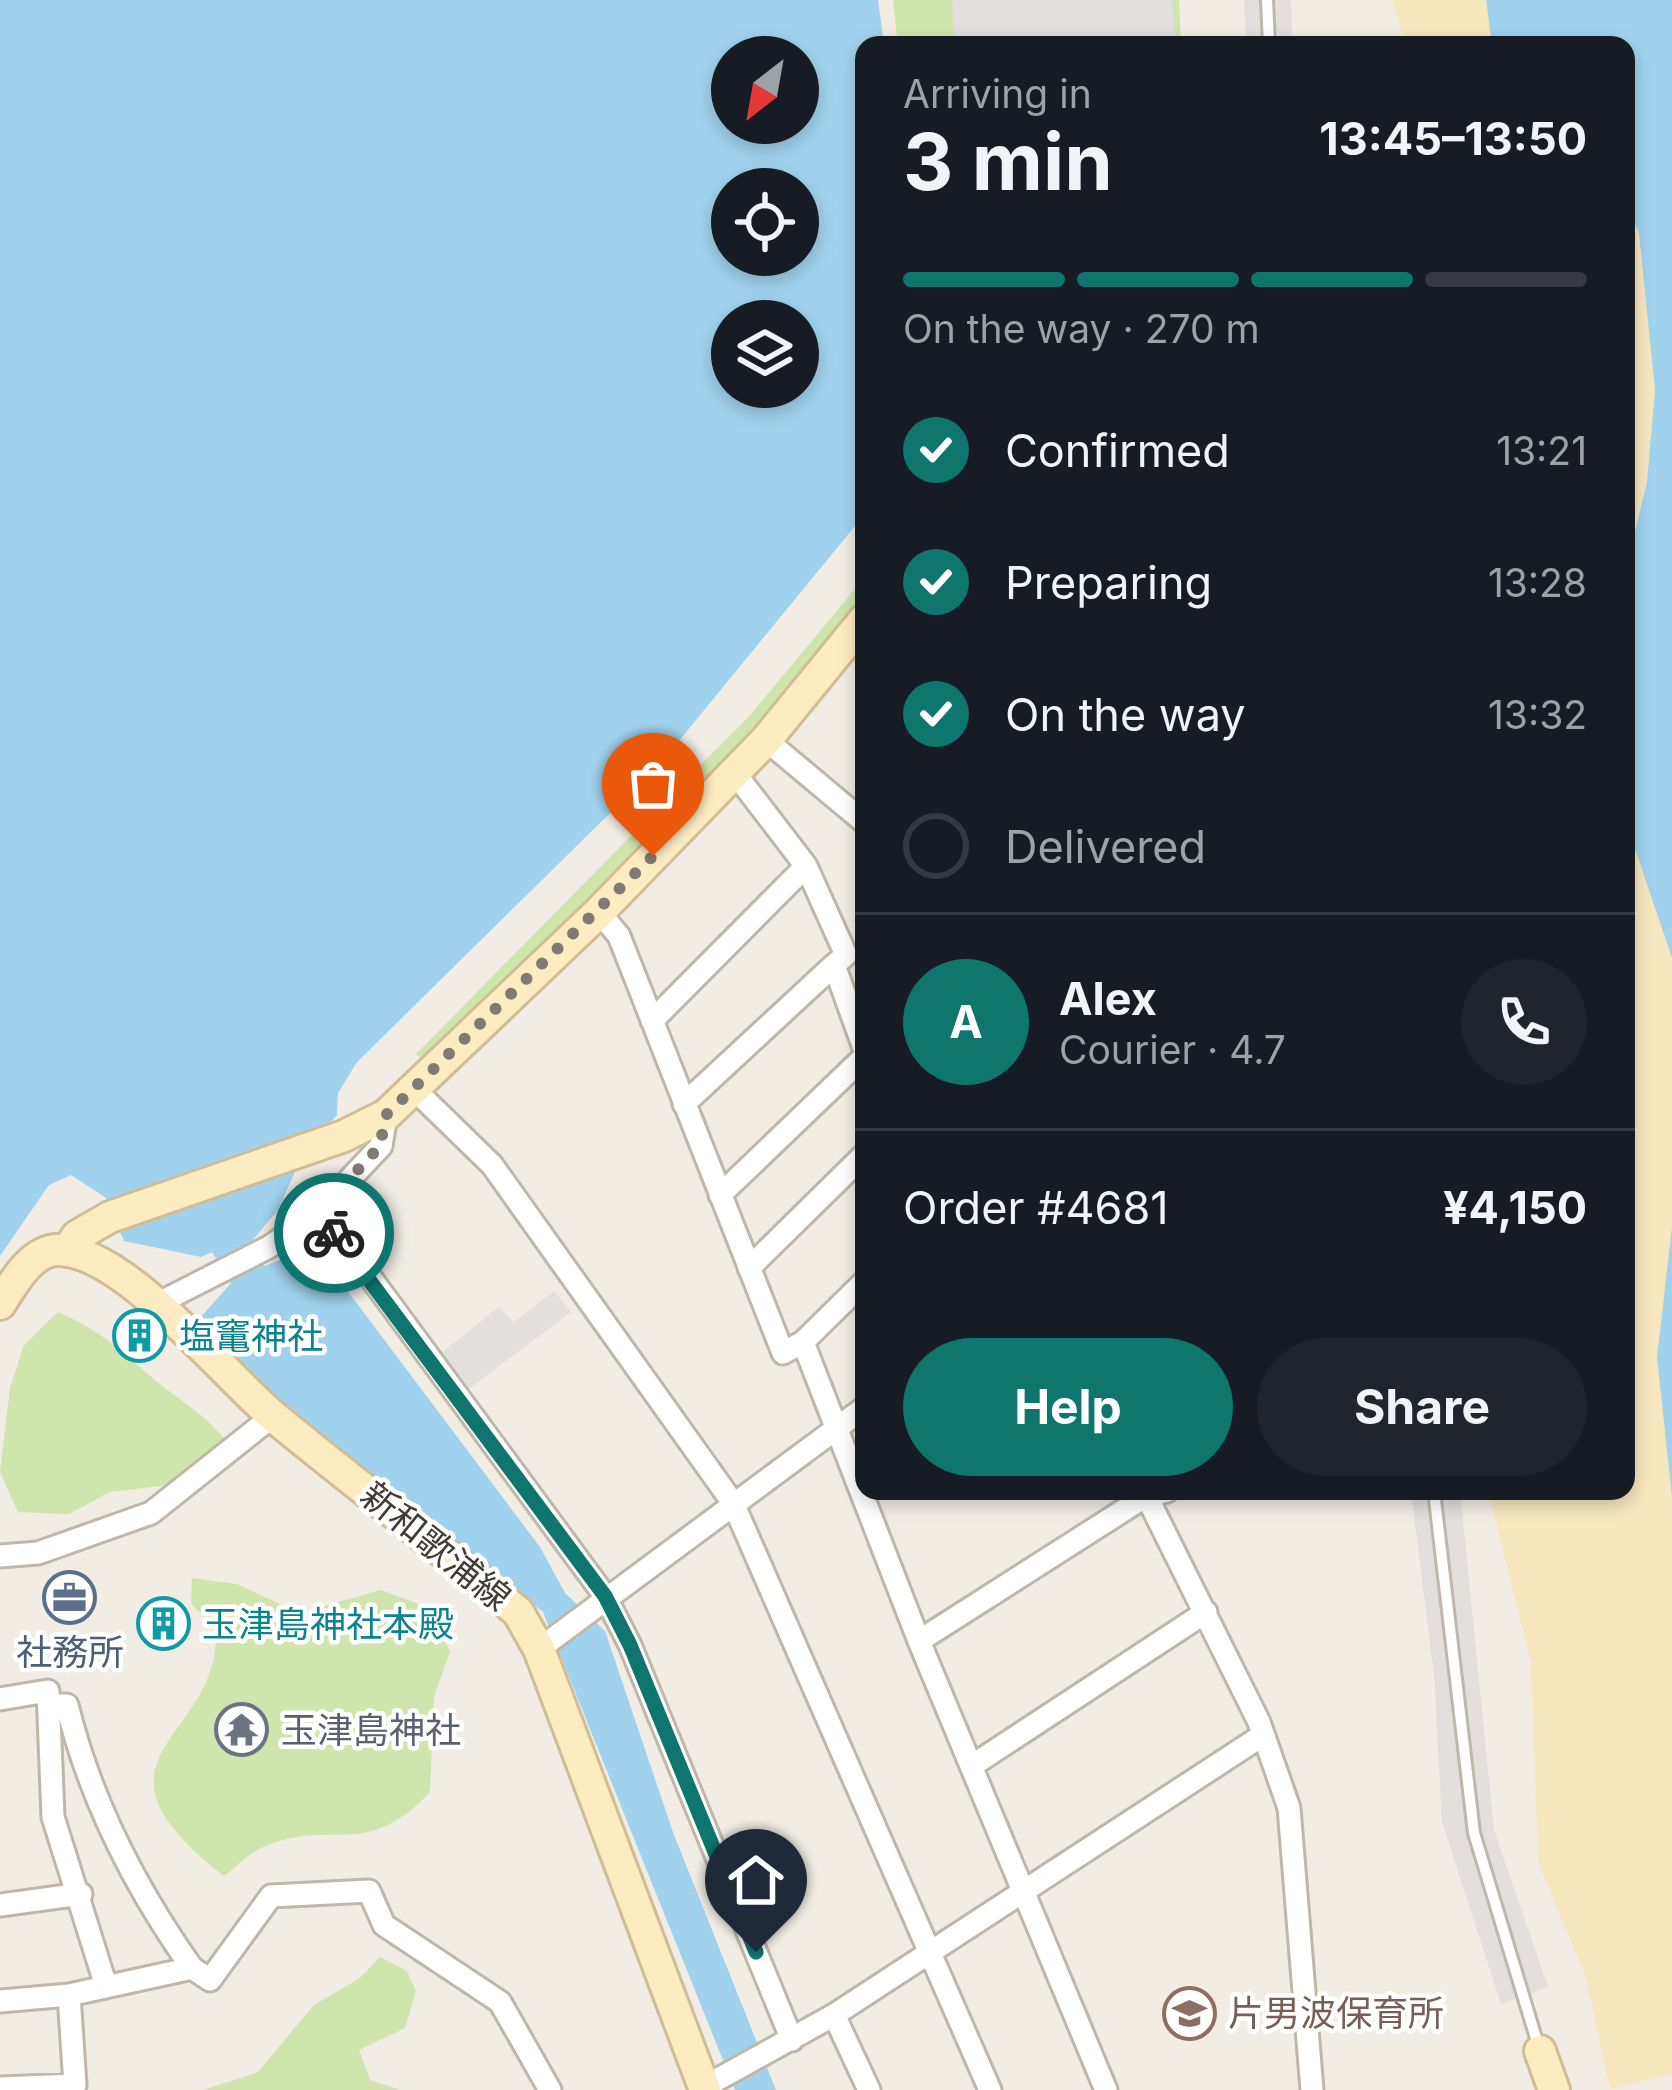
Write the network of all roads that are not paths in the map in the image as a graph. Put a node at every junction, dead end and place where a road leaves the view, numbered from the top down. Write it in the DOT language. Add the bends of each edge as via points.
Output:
graph roads {
  1 [pos="1267,0"];
  2 [pos="1269,36"];
  3 [pos="855,631"];
  4 [pos="766,740"];
  5 [pos="734,772"];
  6 [pos="855,814"];
  7 [pos="806,866"];
  8 [pos="598,912"];
  9 [pos="848,957"];
  10 [pos="855,997"];
  11 [pos="652,1021"];
  12 [pos="855,1067"];
  13 [pos="416,1091"];
  14 [pos="685,1103"];
  15 [pos="386,1115"];
  16 [pos="855,1164"];
  17 [pos="720,1195"];
  18 [pos="317,1214"];
  19 [pos="67,1251"];
  20 [pos="749,1268"];
  21 [pos="855,1291"];
  22 [pos="0,1304"];
  23 [pos="155,1305"];
  24 [pos="803,1342"];
  25 [pos="855,1413"];
  26 [pos="273,1416"];
  27 [pos="837,1423"];
  28 [pos="855,1471"];
  29 [pos="866,1500"];
  30 [pos="1141,1500"];
  31 [pos="1155,1500"];
  32 [pos="1435,1500"];
  33 [pos="733,1503"];
  34 [pos="0,1556"];
  35 [pos="600,1600"];
  36 [pos="1206,1612"];
  37 [pos="919,1641"];
  38 [pos="545,1644"];
  39 [pos="0,1699"];
  40 [pos="51,1706"];
  41 [pos="1260,1736"];
  42 [pos="973,1765"];
  43 [pos="94,1793"];
  44 [pos="52,1803"];
  45 [pos="1026,1892"];
  46 [pos="81,1894"];
  47 [pos="0,1905"];
  48 [pos="930,1950"];
  49 [pos="192,1968"];
  50 [pos="106,1986"];
  51 [pos="69,1995"];
  52 [pos="0,2002"];
  53 [pos="834,2014"];
  54 [pos="792,2040"];
  55 [pos="1540,2051"];
  56 [pos="712,2085"];
  57 [pos="0,2088"];
  58 [pos="550,2090"];
  59 [pos="869,2090"];
  60 [pos="990,2090"];
  61 [pos="1106,2090"];
  62 [pos="1312,2090"];
  63 [pos="1553,2090"];
  1 -- 2 [label="lane"];
  3 -- 4 [label="main road"];
  4 -- 5 [label="main road"];
  4 -- 6 [label="street"];
  5 -- 7 [label="street"];
  5 -- 8 [label="main road"];
  7 -- 9 [label="street"];
  7 -- 11 [label="street"];
  8 -- 11 [label="street" via="619,936"];
  8 -- 13 [label="main road"];
  9 -- 10 [label="street"];
  9 -- 14 [label="street"];
  11 -- 14 [label="street"];
  12 -- 17 [label="street"];
  13 -- 15 [label="main road"];
  13 -- 33 [label="street" via="492,1165"];
  14 -- 17 [label="street"];
  15 -- 18 [label="street" via="380,1146"];
  15 -- 19 [label="main road" via="110,1216"];
  16 -- 20 [label="street"];
  17 -- 20 [label="street"];
  18 -- 23 [label="street"];
  18 -- 35 [label="street" via="404,1321"];
  19 -- 22 [label="main road" via="37,1256"];
  19 -- 23 [label="main road, 新和歌浦線"];
  20 -- 24 [label="street" via="782,1353"];
  21 -- 24 [label="street"];
  23 -- 26 [label="main road, 新和歌浦線"];
  24 -- 27 [label="street"];
  25 -- 27 [label="street"];
  26 -- 34 [label="street" via="151,1513 38,1553"];
  26 -- 38 [label="main road, 新和歌浦線" via="518,1612"];
  27 -- 28 [label="street"];
  27 -- 33 [label="street"];
  29 -- 37 [label="street"];
  30 -- 37 [label="street"];
  31 -- 36 [label="street"];
  32 -- 55 [label="lane" via="1474,1833"];
  33 -- 35 [label="street"];
  33 -- 48 [label="street"];
  35 -- 38 [label="street"];
  35 -- 54 [label="street" via="630,1645"];
  36 -- 41 [label="street"];
  36 -- 42 [label="street"];
  37 -- 42 [label="street"];
  38 -- 56 [label="main road, 新和歌浦線"];
  39 -- 40 [label="street" via="49,1691"];
  40 -- 43 [label="street" via="67,1705"];
  40 -- 44 [label="street"];
  41 -- 45 [label="street"];
  41 -- 62 [label="street" via="1289,1808"];
  42 -- 45 [label="street"];
  43 -- 44 [label="street"];
  43 -- 49 [label="street"];
  44 -- 46 [label="street"];
  45 -- 48 [label="street"];
  45 -- 61 [label="street"];
  46 -- 47 [label="street"];
  46 -- 50 [label="street"];
  48 -- 53 [label="street"];
  48 -- 60 [label="street"];
  49 -- 50 [label="street"];
  49 -- 58 [label="street" via="210,1980 272,1896 369,1891 384,1925 500,2002"];
  50 -- 51 [label="street"];
  51 -- 52 [label="street"];
  51 -- 57 [label="street" via="75,2085"];
  53 -- 54 [label="street"];
  53 -- 59 [label="street"];
  54 -- 56 [label="street"];
  55 -- 63 [label="main road"];
}
